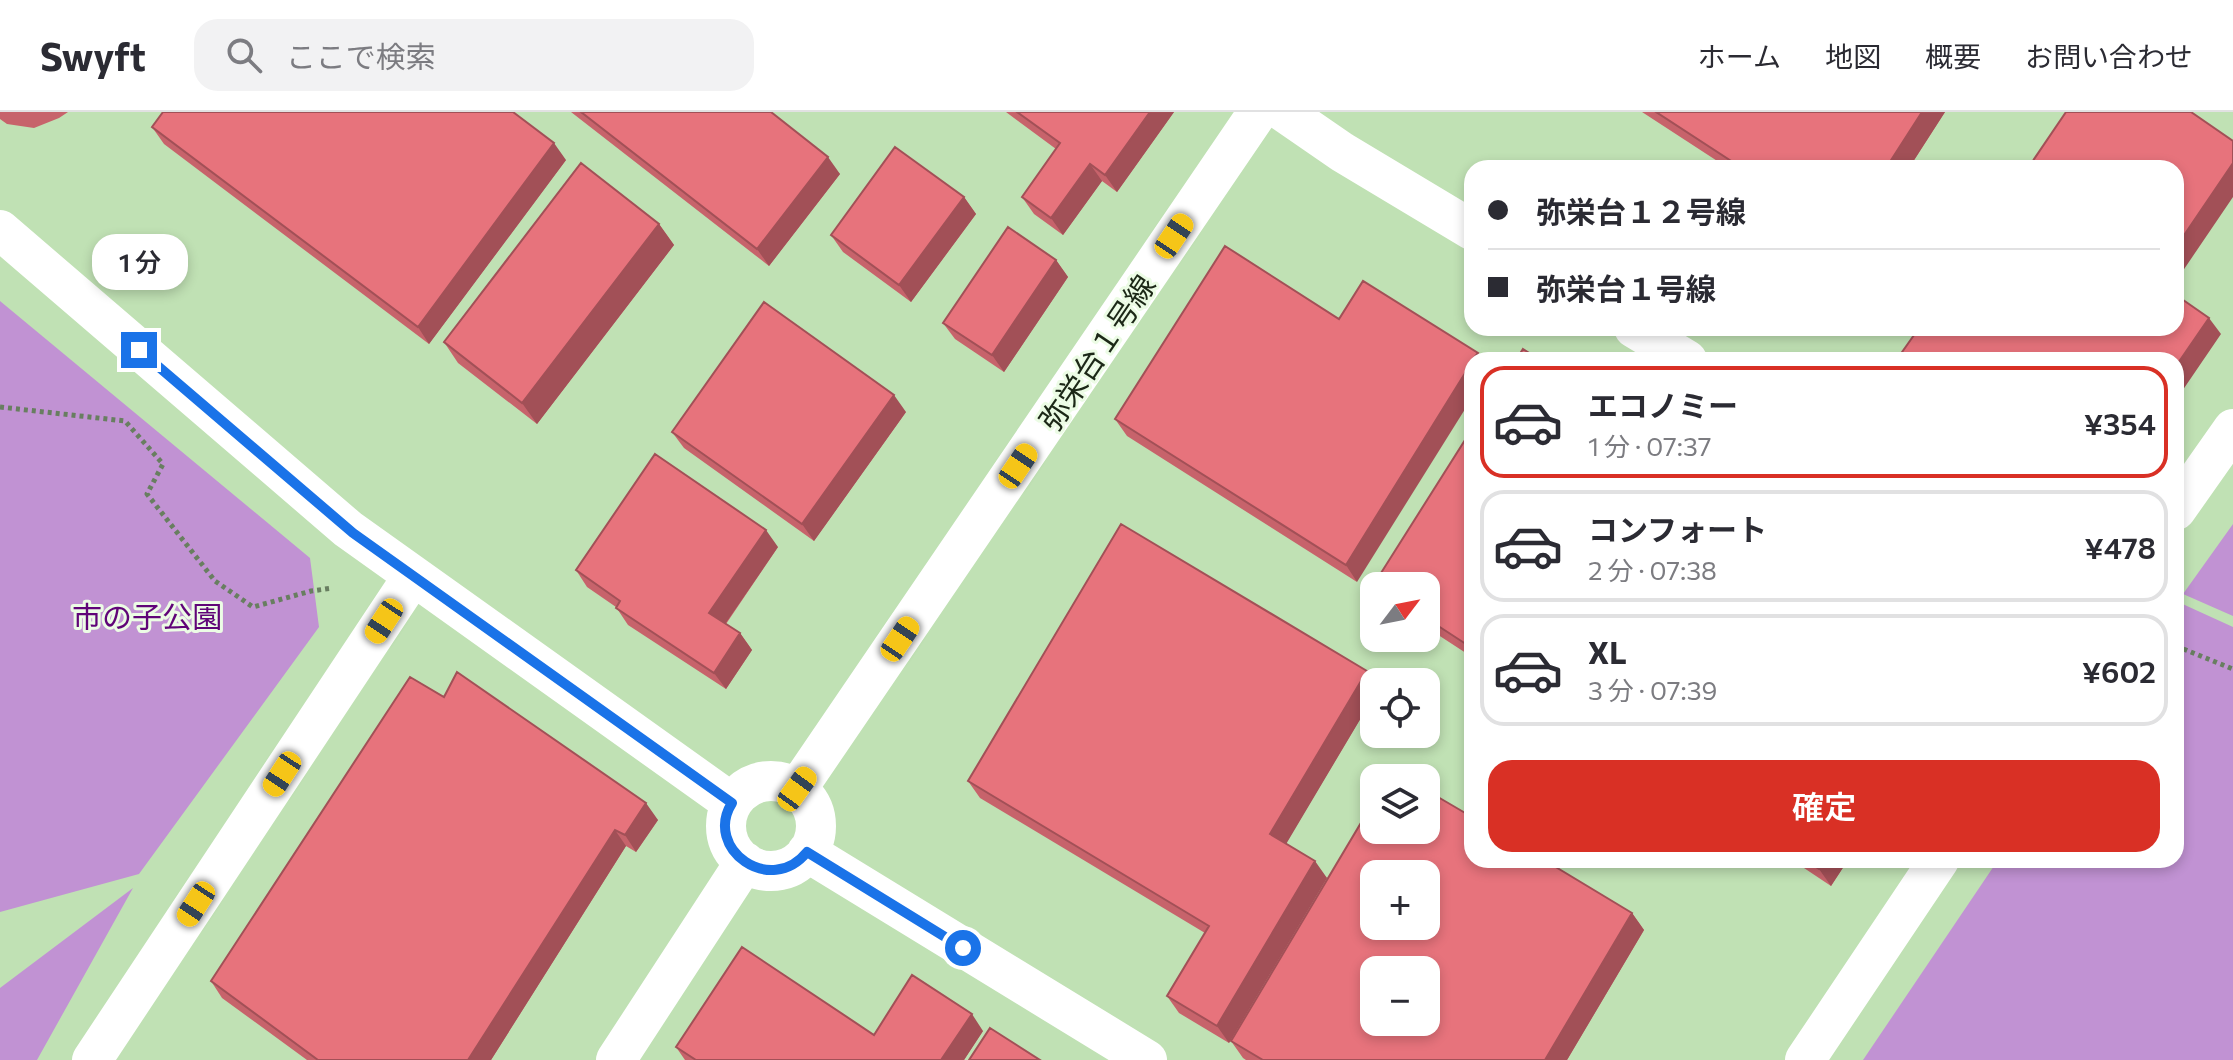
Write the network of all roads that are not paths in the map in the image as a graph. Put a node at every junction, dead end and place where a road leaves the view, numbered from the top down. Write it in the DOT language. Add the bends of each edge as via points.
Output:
graph roads {
  1 [pos="1258,112"];
  2 [pos="1284,112"];
  3 [pos="1464,225"];
  4 [pos="0,230"];
  5 [pos="1647,336"];
  6 [pos="1674,352"];
  7 [pos="2233,429"];
  8 [pos="2184,499"];
  9 [pos="413,576"];
  10 [pos="797,789"];
  11 [pos="732,803"];
  12 [pos="807,852"];
  13 [pos="745,862"];
  14 [pos="1934,868"];
  15 [pos="92,1060"];
  16 [pos="616,1060"];
  17 [pos="1147,1060"];
  18 [pos="1805,1060"];
  1 -- 10 [label="street, 弥栄台１号線"];
  2 -- 3 [label="street"];
  4 -- 9 [label="street" via="348,529"];
  5 -- 6 [label="street"];
  7 -- 8 [label="street"];
  9 -- 11 [label="street"];
  9 -- 15 [label="street"];
  10 -- 11 [label="street" via="774,780 760,782"];
  10 -- 12 [label="street" via="815,818"];
  11 -- 13 [label="street" via="727,835"];
  12 -- 13 [label="street" via="790,867 777,870"];
  12 -- 17 [label="street"];
  13 -- 16 [label="street"];
  14 -- 18 [label="street"];
}
